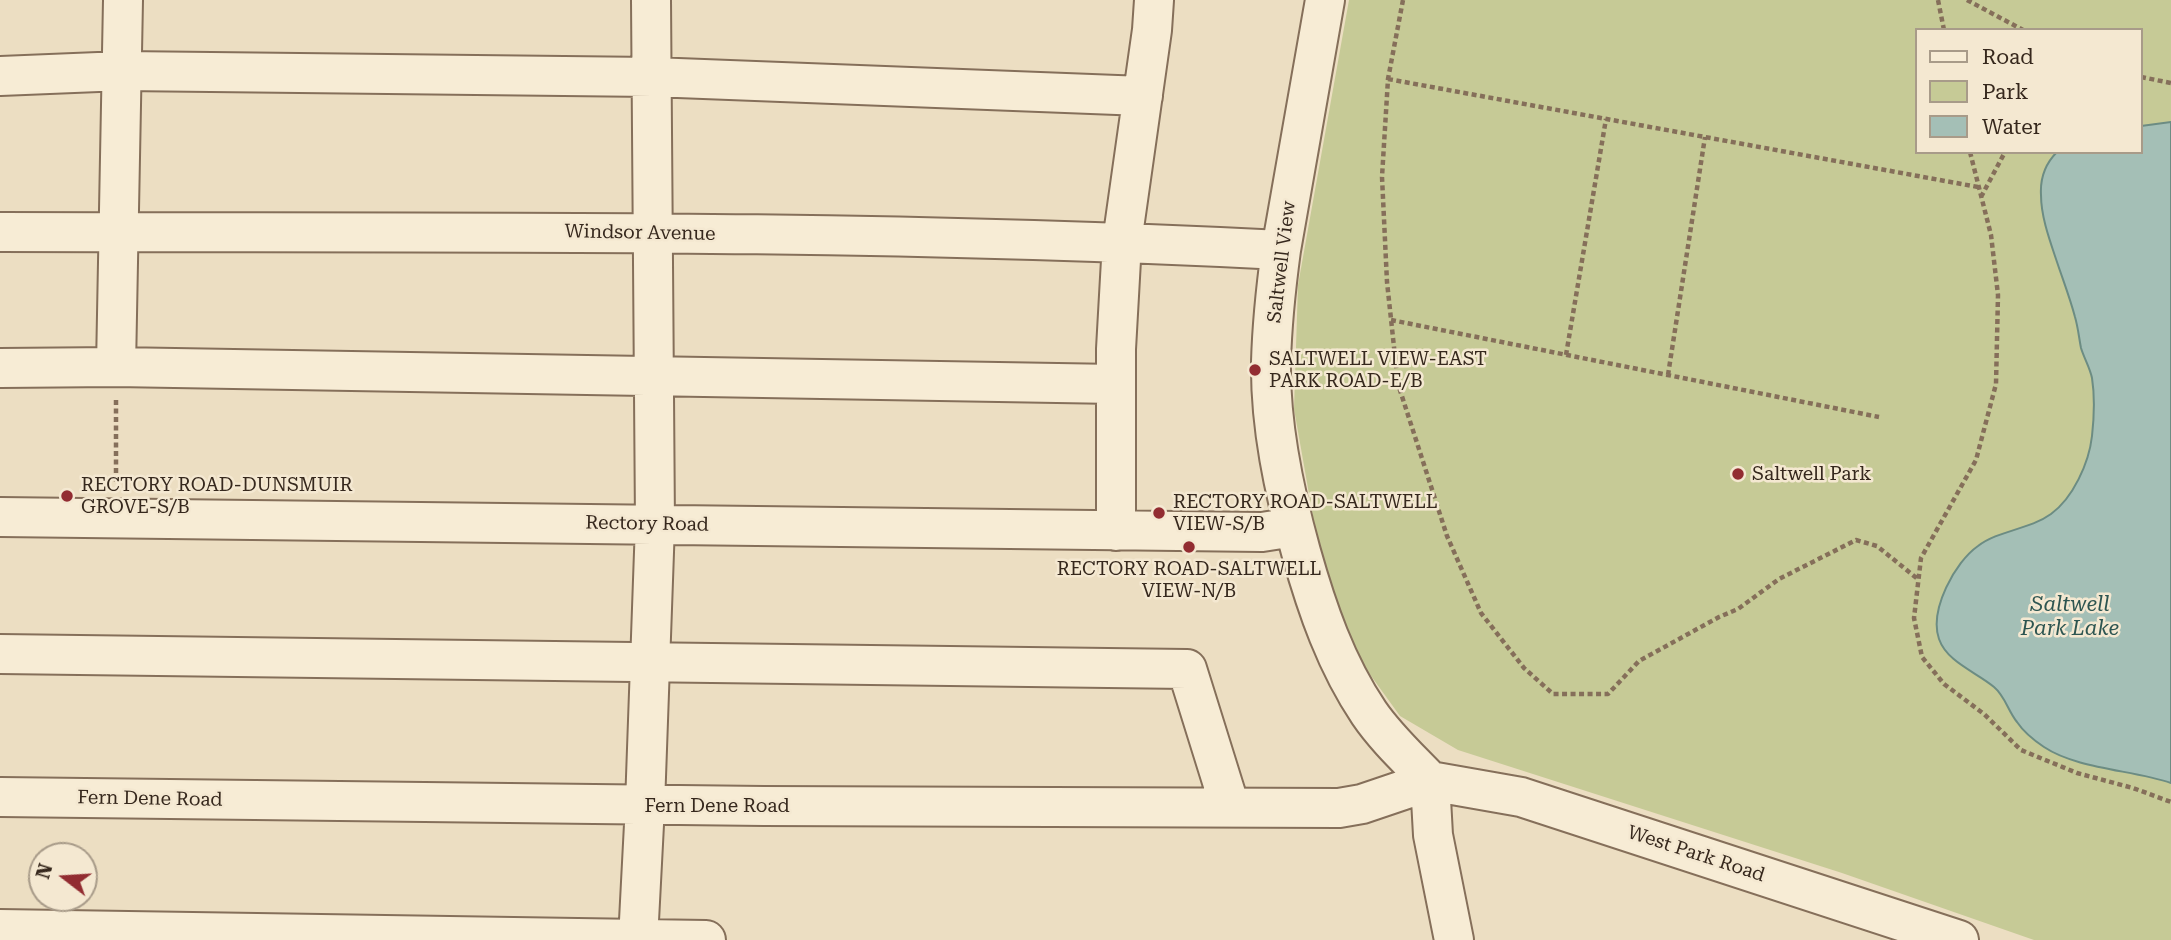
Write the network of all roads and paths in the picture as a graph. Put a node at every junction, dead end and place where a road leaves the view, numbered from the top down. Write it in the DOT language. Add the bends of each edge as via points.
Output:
graph roads {
  1 [pos="123,0"];
  2 [pos="651,0"];
  3 [pos="1154,0"];
  4 [pos="1325,0"];
  5 [pos="1403,0"];
  6 [pos="1938,0"];
  7 [pos="1967,0"];
  8 [pos="1944,28"];
  9 [pos="2019,28"];
  10 [pos="122,71"];
  11 [pos="0,76"];
  12 [pos="652,77"];
  13 [pos="2143,78"];
  14 [pos="1388,79"];
  15 [pos="2171,83"];
  16 [pos="1143,96"];
  17 [pos="1606,119"];
  18 [pos="1705,137"];
  19 [pos="1970,154"];
  20 [pos="2004,154"];
  21 [pos="1978,187"];
  22 [pos="1981,197"];
  23 [pos="0,232"];
  24 [pos="119,232"];
  25 [pos="652,233"];
  26 [pos="1122,242"];
  27 [pos="1281,250"];
  28 [pos="1391,320"];
  29 [pos="1566,355"];
  30 [pos="116,367"];
  31 [pos="0,368"];
  32 [pos="1668,375"];
  33 [pos="654,376"];
  34 [pos="1116,384"];
  35 [pos="1879,417"];
  36 [pos="0,517"];
  37 [pos="116,518"];
  38 [pos="655,524"];
  39 [pos="1294,527"];
  40 [pos="1116,531"];
  41 [pos="1919,580"];
  42 [pos="0,654"];
  43 [pos="650,663"];
  44 [pos="1430,781"];
  45 [pos="0,797"];
  46 [pos="2171,802"];
  47 [pos="645,805"];
  48 [pos="1230,807"];
  49 [pos="0,929"];
  50 [pos="638,940"];
  51 [pos="706,940"];
  52 [pos="1454,940"];
  53 [pos="1959,940"];
  1 -- 10 [label="street"];
  2 -- 12 [label="street"];
  3 -- 16 [label="street"];
  4 -- 27 [label="street, Saltwell View"];
  5 -- 14 [label="path"];
  6 -- 8 [label="path"];
  7 -- 9 [label="path"];
  10 -- 11 [label="street"];
  10 -- 12 [label="street"];
  10 -- 24 [label="street"];
  12 -- 16 [label="street"];
  12 -- 25 [label="street"];
  13 -- 15 [label="path"];
  14 -- 17 [label="path"];
  14 -- 28 [label="path" via="1382,177"];
  16 -- 26 [label="street"];
  17 -- 18 [label="path"];
  17 -- 29 [label="path"];
  18 -- 21 [label="path"];
  18 -- 32 [label="path"];
  19 -- 21 [label="path"];
  20 -- 22 [label="path"];
  21 -- 22 [label="path"];
  22 -- 41 [label="path" via="1998,295 1996,384 1976,460 1921,558"];
  23 -- 24 [label="street, Windsor Avenue"];
  24 -- 25 [label="street, Windsor Avenue"];
  24 -- 30 [label="street"];
  25 -- 26 [label="street, Windsor Avenue"];
  25 -- 33 [label="street"];
  26 -- 27 [label="street, Windsor Avenue"];
  26 -- 34 [label="street"];
  27 -- 39 [label="street, Saltwell View" via="1271,364 1274,421"];
  28 -- 29 [label="path"];
  28 -- 41 [label="path" via="1398,384 1447,536 1481,613 1524,668 1553,694 1608,694 1639,661 1856,540 1877,546"];
  29 -- 32 [label="path"];
  30 -- 31 [label="street"];
  30 -- 33 [label="street"];
  30 -- 37 [label="path"];
  32 -- 35 [label="path"];
  33 -- 34 [label="street"];
  33 -- 38 [label="street"];
  34 -- 40 [label="street"];
  36 -- 37 [label="street, Rectory Road"];
  37 -- 38 [label="street, Rectory Road"];
  38 -- 40 [label="street, Rectory Road"];
  38 -- 43 [label="street"];
  39 -- 40 [label="street, Rectory Road" via="1262,532"];
  39 -- 44 [label="street, Saltwell View" via="1316,608 1348,678 1370,714"];
  41 -- 46 [label="path" via="1914,618 1922,657 1944,684 2021,750"];
  42 -- 43 [label="street"];
  43 -- 47 [label="street"];
  43 -- 48 [label="street" via="1187,669"];
  44 -- 48 [label="street, Fern Dene Road" via="1339,808"];
  44 -- 52 [label="street" via="1433,835"];
  44 -- 53 [label="street, West Park Road" via="1521,797"];
  45 -- 47 [label="street, Fern Dene Road"];
  47 -- 48 [label="street, Fern Dene Road"];
  47 -- 50 [label="street"];
  49 -- 50 [label="street"];
  50 -- 51 [label="street"];
}
